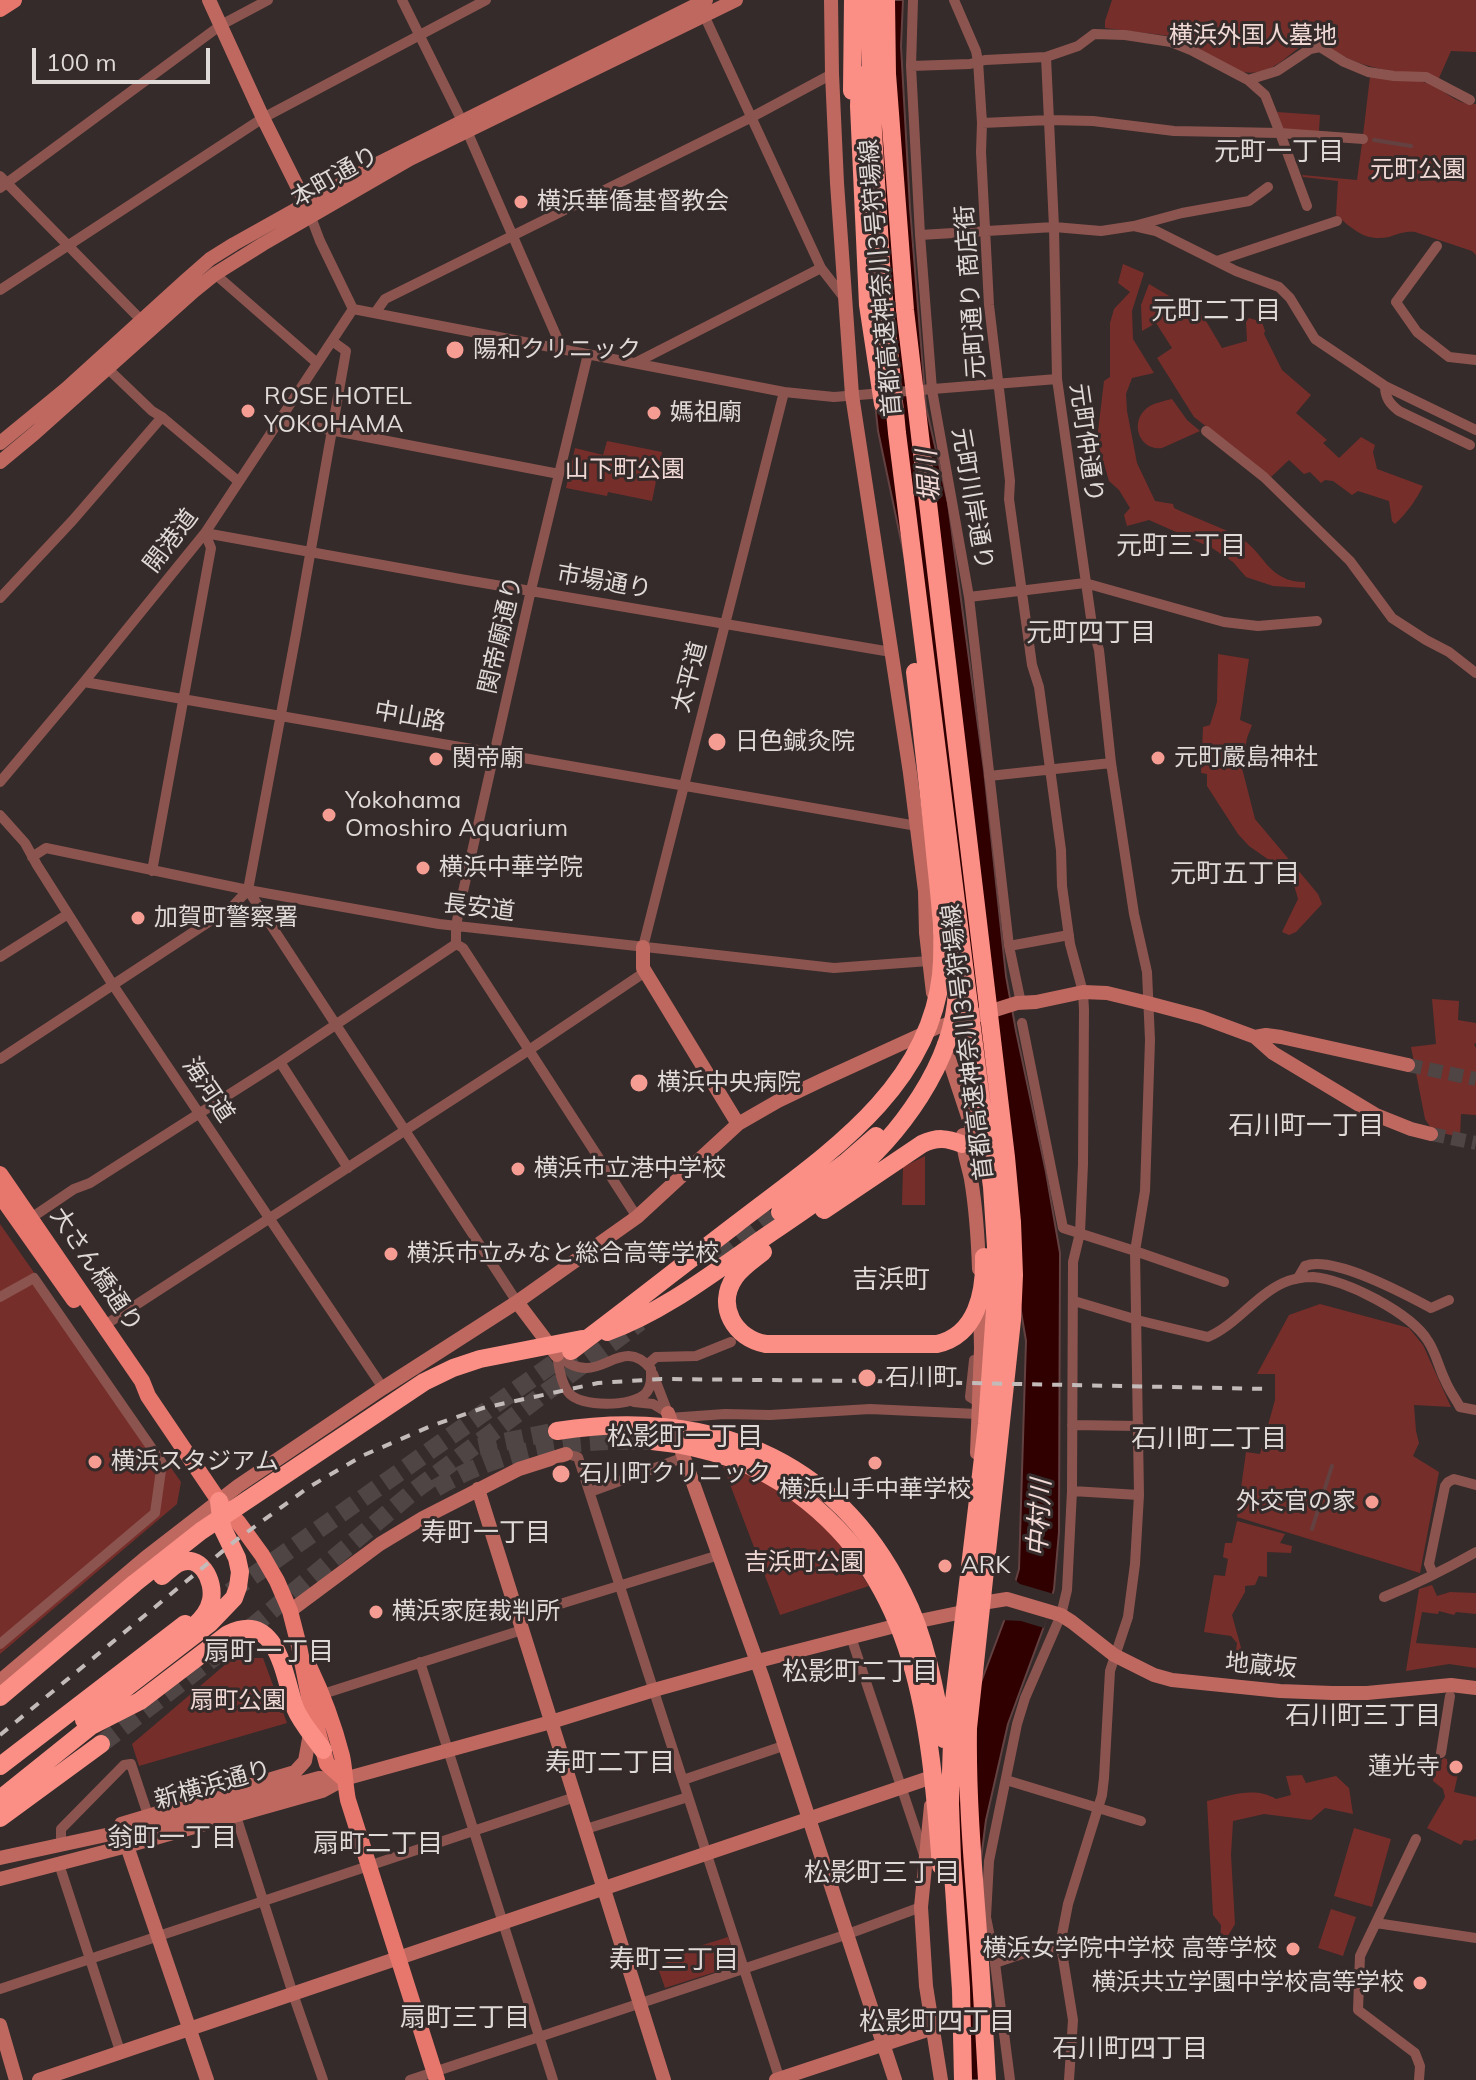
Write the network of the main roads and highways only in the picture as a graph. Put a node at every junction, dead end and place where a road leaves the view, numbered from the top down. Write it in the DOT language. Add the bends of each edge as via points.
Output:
graph roads {
  1 [pos="14,0"];
  2 [pos="853,0"];
  3 [pos="866,0"];
  4 [pos="886,0"];
  5 [pos="0,9"];
  6 [pos="865,257"];
  7 [pos="944,634"];
  8 [pos="957,991"];
  9 [pos="972,1039"];
  10 [pos="962,1144"];
  11 [pos="0,1174"];
  12 [pos="0,1195"];
  13 [pos="774,1216"];
  14 [pos="568,1358"];
  15 [pos="148,1396"];
  16 [pos="557,1431"];
  17 [pos="652,1441"];
  18 [pos="219,1501"];
  19 [pos="185,1624"];
  20 [pos="299,1646"];
  21 [pos="145,1672"];
  22 [pos="8,1682"];
  23 [pos="0,1701"];
  24 [pos="304,1710"];
  25 [pos="101,1744"];
  26 [pos="315,1752"];
  27 [pos="0,1766"];
  28 [pos="344,1779"];
  29 [pos="0,1786"];
  30 [pos="0,1799"];
  31 [pos="0,1818"];
  32 [pos="436,2076"];
  33 [pos="961,2080"];
  34 [pos="975,2080"];
  35 [pos="987,2080"];
  1 -- 5 [label="main road"];
  2 -- 6 [label="highway" via="856,197"];
  3 -- 6 [label="highway" via="859,106"];
  3 -- 9 [label="highway, 首都高速神奈川3号狩場線" via="895,417"];
  4 -- 7 [label="highway, 首都高速神奈川3号狩場線" via="905,310"];
  6 -- 14 [label="highway" via="940,903 941,975 935,1004 908,1065 857,1128"];
  7 -- 8 [label="highway" via="945,767 960,905"];
  7 -- 35 [label="highway, 首都高速神奈川3号狩場線" via="1006,1157 1014,1275 968,1728"];
  8 -- 13 [label="highway" via="943,1040 908,1101 845,1163"];
  8 -- 22 [label="highway" via="948,1041 934,1071 885,1140 843,1182 632,1322 581,1340 480,1359 424,1382 201,1531"];
  9 -- 10 [label="highway" via="984,1261 981,1300 964,1328 937,1344 766,1344 754,1342 735,1327 729,1314 730,1287 735,1276 771,1246 922,1144 934,1138"];
  9 -- 33 [label="highway, 首都高速神奈川3号狩場線" via="992,1187 996,1296 987,1424 953,1709 950,1804"];
  11 -- 15 [label="main road, 大さん橋通り"];
  12 -- 15 [label="main road, 大さん橋通り" via="136,1387"];
  15 -- 18 [label="main road, 大さん橋通り"];
  16 -- 34 [label="highway" via="652,1426 742,1443 822,1489 850,1515 887,1564 917,1626 947,1752 972,1980"];
  17 -- 33 [label="highway" via="726,1456 786,1485 846,1536 898,1619 922,1702 929,1752"];
  18 -- 20 [label="main road, 大さん橋通り" via="277,1581"];
  18 -- 21 [label="highway" via="222,1527 240,1572 234,1598"];
  19 -- 27 [label="highway"];
  20 -- 24 [label="main road"];
  20 -- 28 [label="main road" via="323,1694"];
  21 -- 23 [label="highway" via="202,1619 211,1602 212,1587 199,1564 177,1564"];
  21 -- 29 [label="highway"];
  22 -- 23 [label="highway"];
  24 -- 26 [label="highway"];
  24 -- 26 [label="highway"];
  24 -- 30 [label="highway" via="270,1638 240,1628 140,1701 91,1726"];
  25 -- 31 [label="highway"];
  26 -- 28 [label="main road"];
  28 -- 32 [label="main road"];
}
